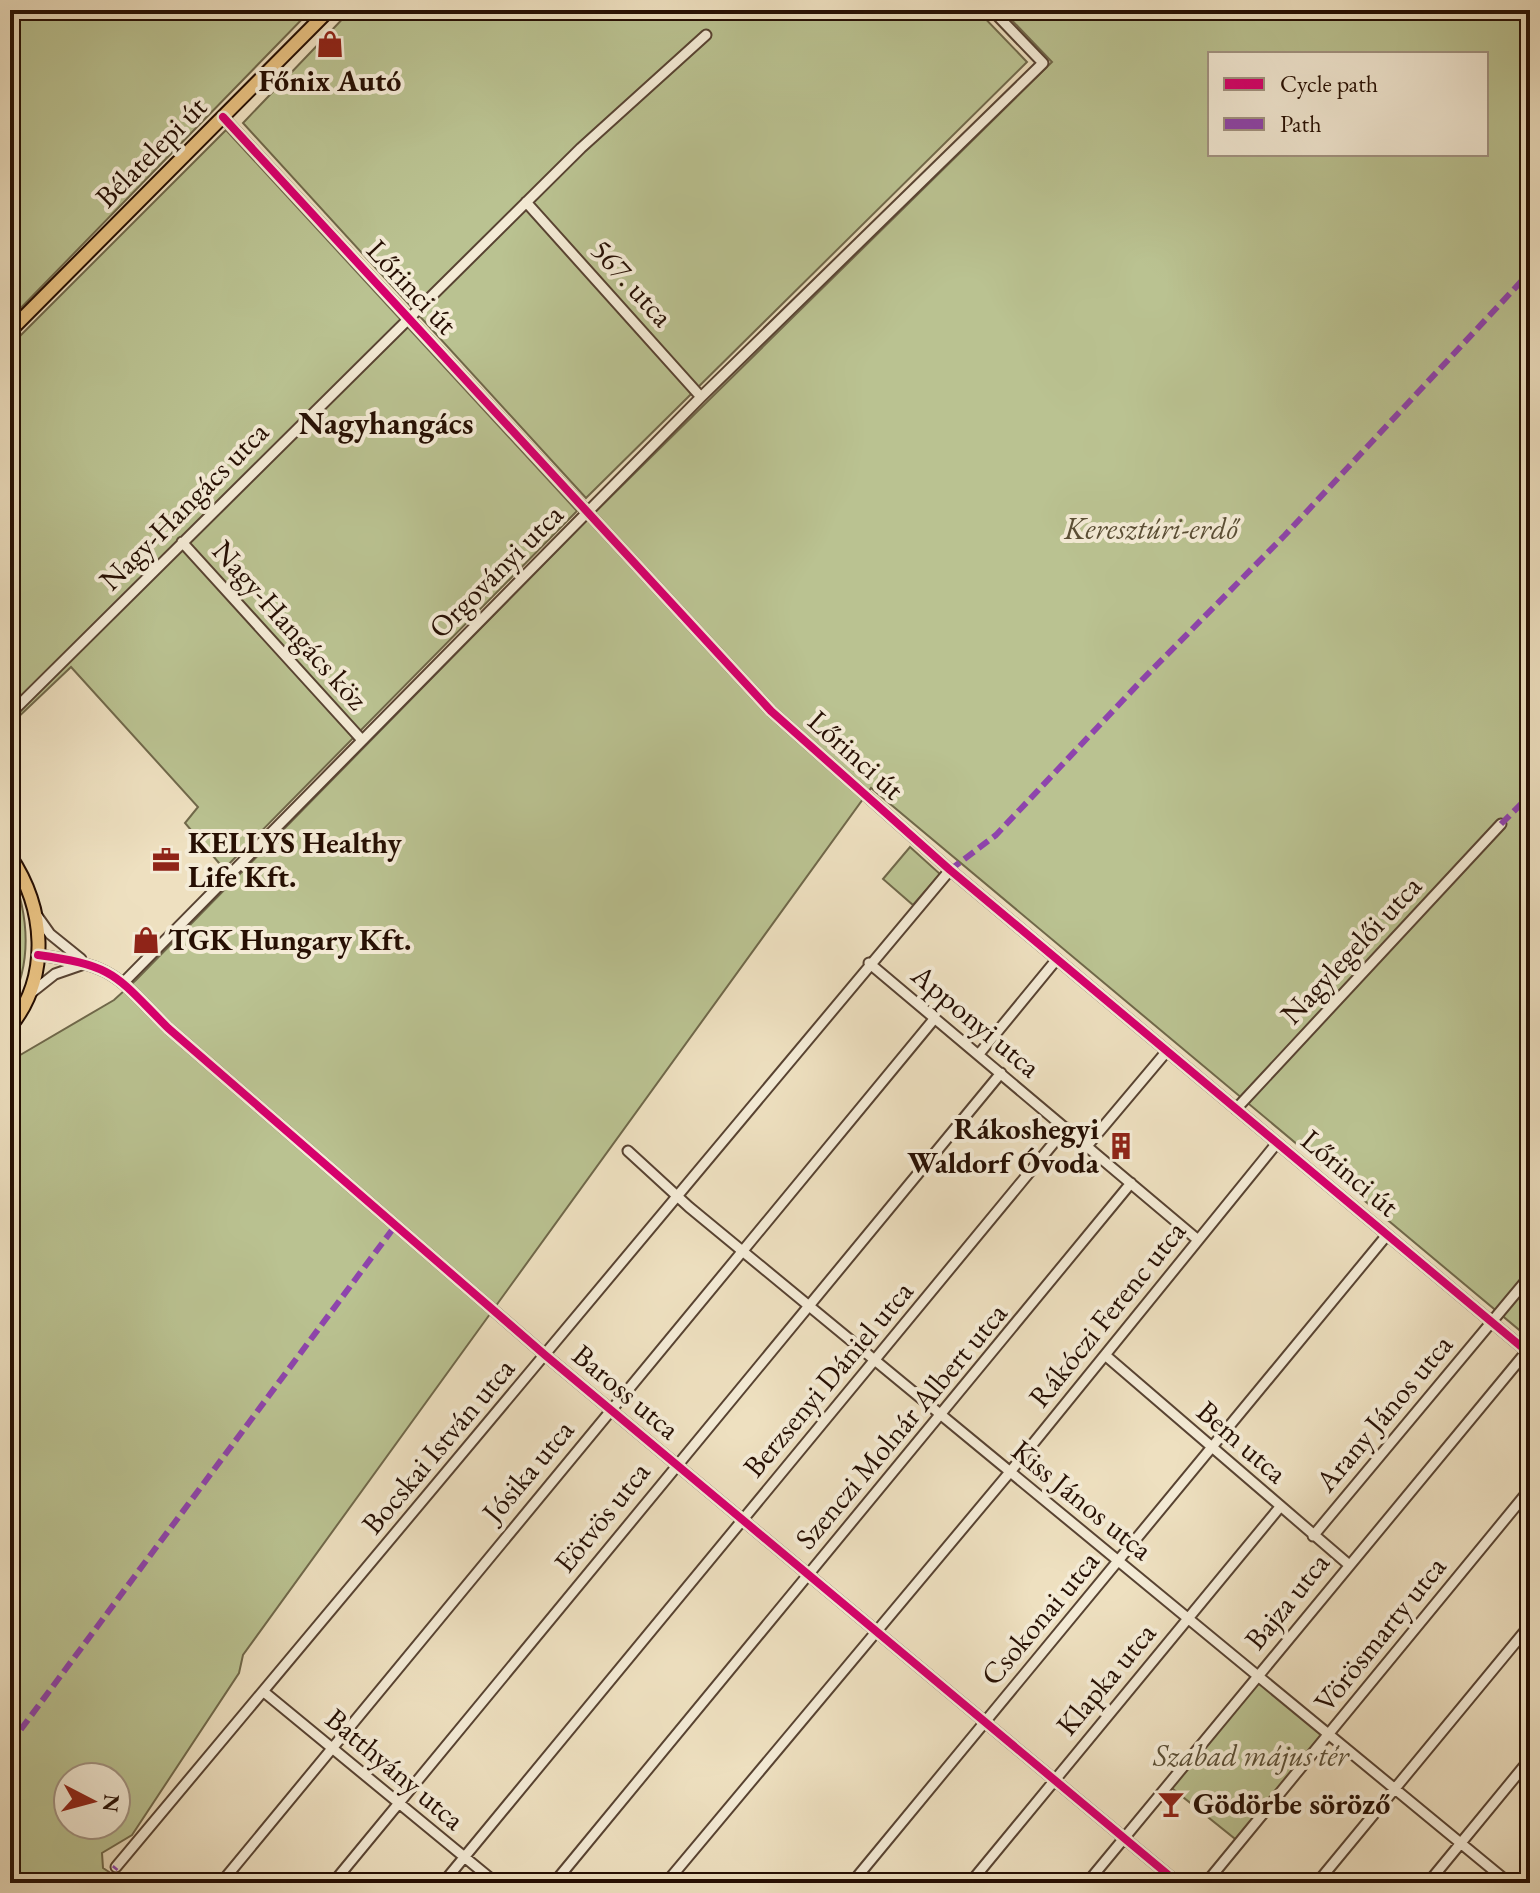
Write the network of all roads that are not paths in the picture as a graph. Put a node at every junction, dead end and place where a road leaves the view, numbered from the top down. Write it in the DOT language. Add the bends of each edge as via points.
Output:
graph roads {
  1 [pos="329,10"];
  2 [pos="992,10"];
  3 [pos="706,35"];
  4 [pos="223,117"];
  5 [pos="526,202"];
  6 [pos="408,317"];
  7 [pos="10,331"];
  8 [pos="701,397"];
  9 [pos="588,511"];
  10 [pos="182,542"];
  11 [pos="10,714"];
  12 [pos="362,740"];
  13 [pos="1501,824"];
  14 [pos="10,856"];
  15 [pos="950,870"];
  16 [pos="36,913"];
  17 [pos="38,955"];
  18 [pos="1057,959"];
  19 [pos="87,963"];
  20 [pos="869,963"];
  21 [pos="124,982"];
  22 [pos="29,995"];
  23 [pos="935,1018"];
  24 [pos="10,1027"];
  25 [pos="1167,1051"];
  26 [pos="979,1054"];
  27 [pos="1001,1073"];
  28 [pos="1236,1109"];
  29 [pos="1066,1128"];
  30 [pos="1277,1143"];
  31 [pos="1087,1146"];
  32 [pos="628,1151"];
  33 [pos="1131,1183"];
  34 [pos="678,1195"];
  35 [pos="1387,1235"];
  36 [pos="1198,1240"];
  37 [pos="742,1250"];
  38 [pos="1530,1276"];
  39 [pos="809,1305"];
  40 [pos="1493,1321"];
  41 [pos="1529,1352"];
  42 [pos="545,1355"];
  43 [pos="1105,1355"];
  44 [pos="875,1360"];
  45 [pos="610,1410"];
  46 [pos="940,1415"];
  47 [pos="1211,1446"];
  48 [pos="676,1465"];
  49 [pos="1010,1472"];
  50 [pos="1530,1489"];
  51 [pos="1280,1507"];
  52 [pos="742,1520"];
  53 [pos="1313,1536"];
  54 [pos="1119,1561"];
  55 [pos="1348,1564"];
  56 [pos="808,1575"];
  57 [pos="1188,1618"];
  58 [pos="1530,1625"];
  59 [pos="875,1630"];
  60 [pos="1257,1674"];
  61 [pos="264,1692"];
  62 [pos="985,1722"];
  63 [pos="1328,1734"];
  64 [pos="331,1747"];
  65 [pos="1530,1759"];
  66 [pos="1055,1780"];
  67 [pos="1396,1787"];
  68 [pos="398,1803"];
  69 [pos="1125,1837"];
  70 [pos="1461,1842"];
  71 [pos="464,1858"];
  72 [pos="116,1867"];
  73 [pos="221,1883"];
  74 [pos="333,1883"];
  75 [pos="443,1883"];
  76 [pos="496,1883"];
  77 [pos="554,1883"];
  78 [pos="666,1883"];
  79 [pos="852,1883"];
  80 [pos="970,1883"];
  81 [pos="1087,1883"];
  82 [pos="1178,1883"];
  83 [pos="1206,1883"];
  84 [pos="1317,1883"];
  85 [pos="1428,1883"];
  86 [pos="1509,1883"];
  1 -- 4 [label="main road, Bélatelepi út"];
  2 -- 8 [label="street, Orgoványi utca" via="1043,63"];
  3 -- 5 [label="street, Nagy-Hangács utca"];
  4 -- 6 [label="street, Lőrinci út"];
  4 -- 7 [label="main road, Bélatelepi út"];
  5 -- 6 [label="street, Nagy-Hangács utca"];
  5 -- 8 [label="street, 567. utca"];
  6 -- 9 [label="street, Lőrinci út"];
  6 -- 10 [label="street, Nagy-Hangács utca"];
  8 -- 9 [label="street, Orgoványi utca"];
  9 -- 12 [label="street, Orgoványi utca"];
  9 -- 15 [label="street, Lőrinci út" via="771,711"];
  10 -- 11 [label="street, Nagy-Hangács utca"];
  10 -- 12 [label="street, Nagy-Hangács köz"];
  12 -- 21 [label="street, Orgoványi utca"];
  13 -- 28 [label="street, Nagylegelői utca"];
  14 -- 16 [label="main road, Baross utca" via="29,887"];
  15 -- 18 [label="street, Lőrinci út"];
  15 -- 20 [label="street, Bocskai István utca"];
  16 -- 17 [label="main road, Baross utca"];
  16 -- 19 [label="street, Baross utca" via="50,934"];
  17 -- 19 [label="street, Baross utca"];
  17 -- 22 [label="main road"];
  18 -- 25 [label="street, Lőrinci út"];
  18 -- 26 [label="street"];
  19 -- 21 [label="street, Baross utca"];
  19 -- 22 [label="street" via="55,974"];
  20 -- 23 [label="street, Apponyi utca"];
  20 -- 34 [label="street, Bocskai István utca"];
  21 -- 42 [label="street, Baross utca" via="168,1028"];
  22 -- 24 [label="main road"];
  23 -- 26 [label="street, Apponyi utca"];
  23 -- 37 [label="street, Jósika utca"];
  25 -- 28 [label="street, Lőrinci út"];
  25 -- 31 [label="street"];
  26 -- 27 [label="street, Apponyi utca"];
  27 -- 29 [label="street, Apponyi utca"];
  27 -- 39 [label="street, Eötvös utca"];
  28 -- 30 [label="street, Lőrinci út"];
  29 -- 31 [label="street, Apponyi utca"];
  29 -- 44 [label="street, Berzsenyi Dániel utca"];
  30 -- 35 [label="street, Lőrinci út"];
  30 -- 36 [label="street, Rákóczi Ferenc utca"];
  31 -- 33 [label="street, Apponyi utca"];
  32 -- 34 [label="street, Kiss János utca"];
  33 -- 36 [label="street, Apponyi utca"];
  33 -- 46 [label="street, Szenczi Molnár Albert utca"];
  34 -- 37 [label="street, Kiss János utca"];
  34 -- 42 [label="street, Bocskai István utca"];
  35 -- 40 [label="street, Lőrinci út"];
  35 -- 47 [label="street, Csokonai utca"];
  36 -- 43 [label="street, Rákóczi Ferenc utca"];
  37 -- 39 [label="street, Kiss János utca"];
  37 -- 45 [label="street, Jósika utca"];
  38 -- 40 [label="street, Arany János utca"];
  39 -- 44 [label="street, Kiss János utca"];
  39 -- 48 [label="street, Eötvös utca"];
  40 -- 41 [label="street, Lőrinci út"];
  40 -- 53 [label="street, Arany János utca"];
  41 -- 55 [label="street, Bajza utca"];
  42 -- 45 [label="street, Baross utca"];
  42 -- 61 [label="street, Bocskai István utca"];
  43 -- 47 [label="street, Bem utca"];
  43 -- 49 [label="street, Rákóczi Ferenc utca"];
  44 -- 46 [label="street, Kiss János utca"];
  44 -- 52 [label="street, Berzsenyi Dániel utca"];
  45 -- 48 [label="street, Baross utca"];
  45 -- 64 [label="street, Jósika utca"];
  46 -- 49 [label="street, Kiss János utca"];
  46 -- 56 [label="street, Szenczi Molnár Albert utca"];
  47 -- 51 [label="street, Bem utca"];
  47 -- 54 [label="street, Csokonai utca"];
  48 -- 52 [label="street, Baross utca"];
  48 -- 68 [label="street, Eötvös utca"];
  49 -- 54 [label="street, Kiss János utca"];
  49 -- 59 [label="street, Rákóczi Ferenc utca"];
  50 -- 63 [label="street, Vörösmarty utca"];
  51 -- 53 [label="street, Bem utca"];
  51 -- 57 [label="street, Klapka utca"];
  52 -- 56 [label="street, Baross utca"];
  52 -- 71 [label="street, Berzsenyi Dániel utca"];
  53 -- 55 [label="street, Bem utca"];
  54 -- 57 [label="street, Kiss János utca"];
  54 -- 62 [label="street, Csokonai utca"];
  55 -- 60 [label="street, Bajza utca"];
  56 -- 59 [label="street, Baross utca"];
  56 -- 77 [label="street, Szenczi Molnár Albert utca"];
  57 -- 60 [label="street, Kiss János utca"];
  57 -- 66 [label="street, Klapka utca"];
  58 -- 67 [label="street"];
  59 -- 62 [label="street, Baross utca"];
  59 -- 78 [label="street, Rákóczi Ferenc utca"];
  60 -- 63 [label="street, Kiss János utca"];
  60 -- 69 [label="street, Bajza utca"];
  61 -- 64 [label="street, Batthyány utca"];
  61 -- 72 [label="street, Bocskai István utca"];
  62 -- 66 [label="street, Baross utca"];
  62 -- 79 [label="street, Csokonai utca"];
  63 -- 67 [label="street, Kiss János utca"];
  63 -- 83 [label="street, Vörösmarty utca"];
  64 -- 68 [label="street, Batthyány utca"];
  64 -- 73 [label="street, Jósika utca"];
  65 -- 70 [label="street"];
  66 -- 69 [label="street, Baross utca"];
  66 -- 80 [label="street, Klapka utca"];
  67 -- 70 [label="street, Kiss János utca"];
  67 -- 84 [label="street"];
  68 -- 71 [label="street, Batthyány utca"];
  68 -- 74 [label="street, Eötvös utca"];
  69 -- 81 [label="street, Bajza utca"];
  69 -- 82 [label="street, Baross utca"];
  70 -- 85 [label="street"];
  70 -- 86 [label="street, Kiss János utca"];
  71 -- 75 [label="street, Berzsenyi Dániel utca"];
  71 -- 76 [label="street, Batthyány utca"];
}
